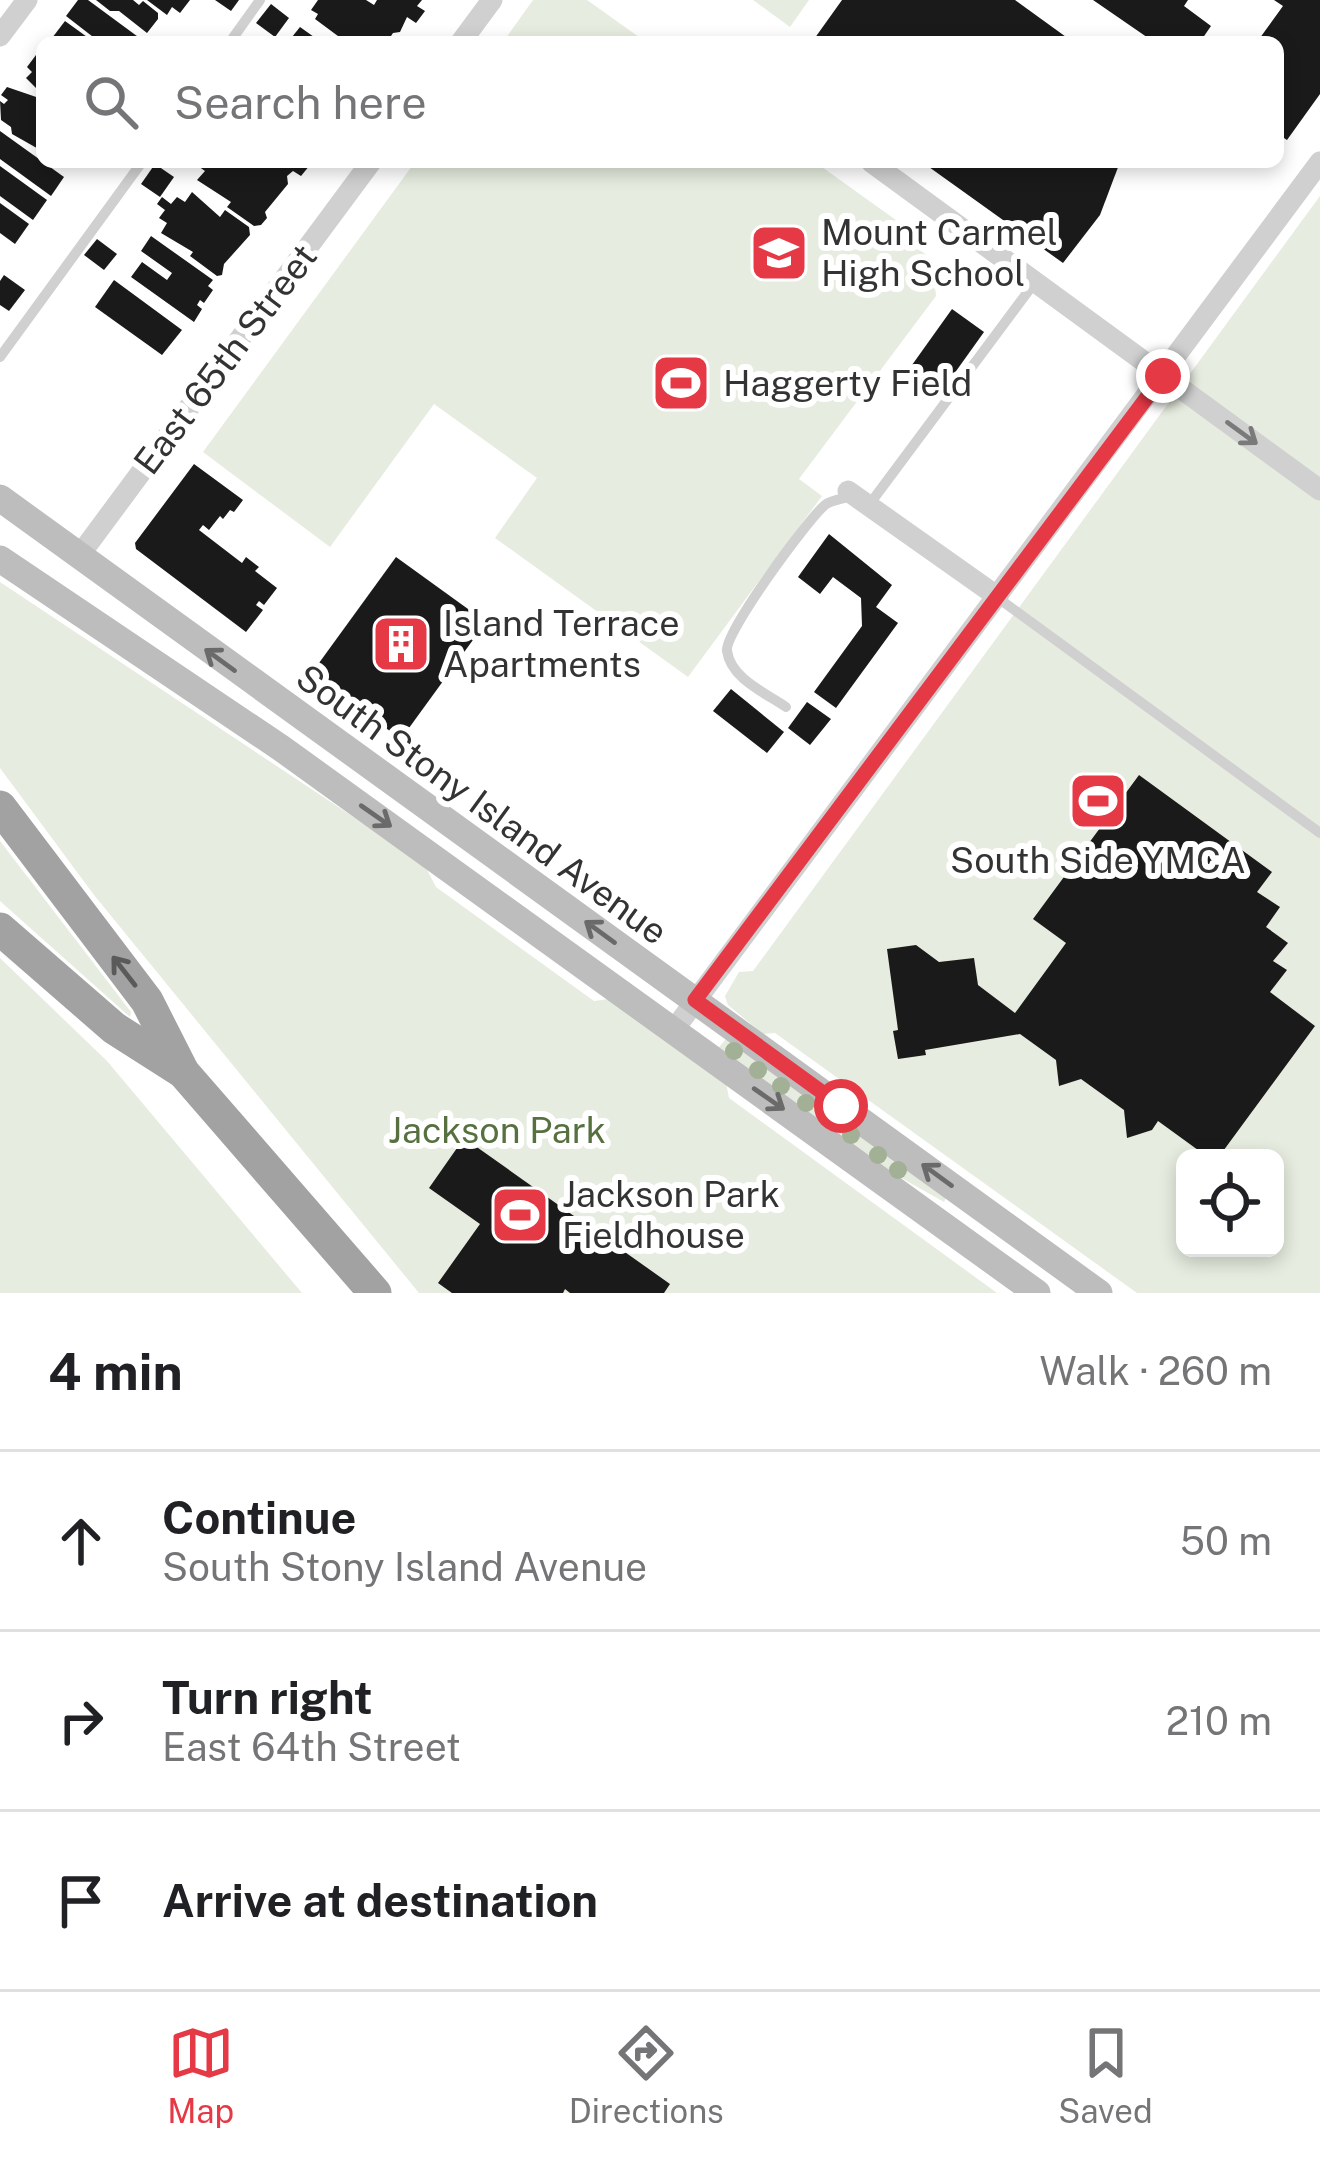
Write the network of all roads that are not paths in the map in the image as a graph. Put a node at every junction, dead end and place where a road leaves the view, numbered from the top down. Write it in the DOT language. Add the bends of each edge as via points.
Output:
graph roads {
  1 [pos="27,0"];
  2 [pos="260,0"];
  3 [pos="492,0"];
  4 [pos="0,36"];
  5 [pos="234,36"];
  6 [pos="465,36"];
  7 [pos="1320,162"];
  8 [pos="138,168"];
  9 [pos="367,168"];
  10 [pos="879,168"];
  11 [pos="1035,282"];
  12 [pos="0,358"];
  13 [pos="1163,376"];
  14 [pos="1320,490"];
  15 [pos="857,497"];
  16 [pos="0,498"];
  17 [pos="79,556"];
  18 [pos="0,559"];
  19 [pos="998,597"];
  20 [pos="786,707"];
  21 [pos="0,806"];
  22 [pos="1320,833"];
  23 [pos="0,929"];
  24 [pos="695,1000"];
  25 [pos="674,1031"];
  26 [pos="183,1072"];
  27 [pos="375,1293"];
  28 [pos="1037,1293"];
  29 [pos="1099,1293"];
  1 -- 4 [label="street"];
  2 -- 5 [label="lane"];
  3 -- 6 [label="street"];
  7 -- 13 [label="street"];
  8 -- 12 [label="lane"];
  9 -- 17 [label="street, East 65th Street"];
  10 -- 11 [label="street"];
  11 -- 13 [label="street"];
  11 -- 15 [label="lane"];
  13 -- 14 [label="street, one-way"];
  13 -- 19 [label="street"];
  15 -- 19 [label="street"];
  15 -- 20 [label="lane" via="826,503 727,643 735,671"];
  16 -- 17 [label="main road, South Stony Island Avenue"];
  24 -- 17 [label="main road, South Stony Island Avenue, one-way"];
  18 -- 25 [label="main road, South Stony Island Avenue, one-way" via="281,748"];
  19 -- 22 [label="lane"];
  19 -- 24 [label="street"];
  26 -- 21 [label="highway, one-way" via="147,1000"];
  23 -- 26 [label="highway" via="115,1028"];
  24 -- 25 [label="street"];
  29 -- 24 [label="main road, South Stony Island Avenue, one-way"];
  25 -- 28 [label="main road, South Stony Island Avenue, one-way"];
  26 -- 27 [label="highway"];
}
